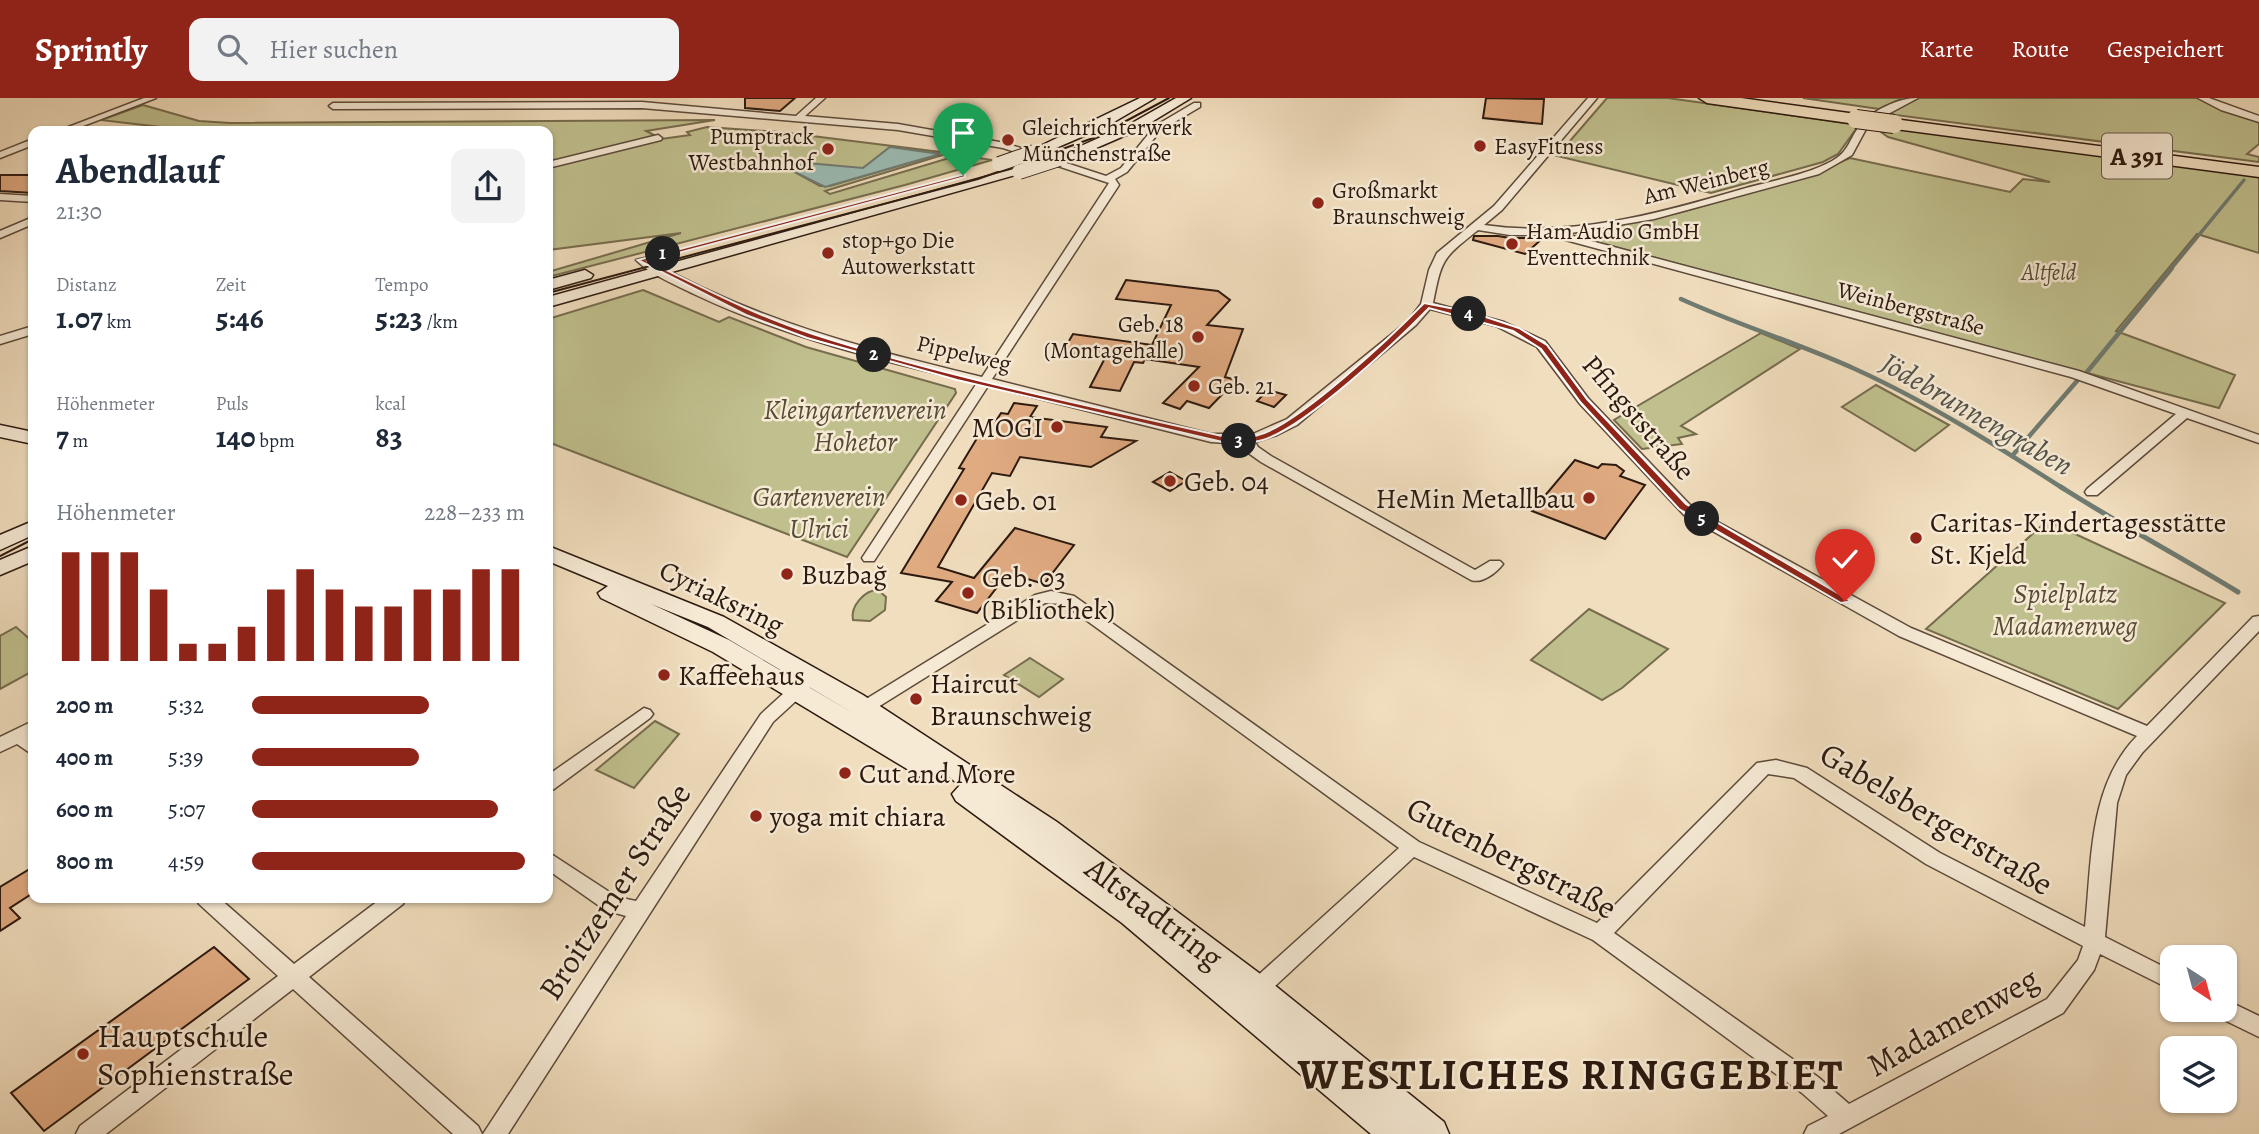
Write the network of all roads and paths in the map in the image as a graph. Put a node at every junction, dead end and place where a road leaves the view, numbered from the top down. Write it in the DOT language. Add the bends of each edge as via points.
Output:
graph roads {
  1 [pos="152,98"];
  2 [pos="821,98"];
  3 [pos="1149,98"];
  4 [pos="1593,98"];
  5 [pos="1707,98"];
  6 [pos="1742,98"];
  7 [pos="1913,98"];
  8 [pos="2203,98"];
  9 [pos="1191,102"];
  10 [pos="333,106"];
  11 [pos="1857,116"];
  12 [pos="798,118"];
  13 [pos="2259,119"];
  14 [pos="76,126"];
  15 [pos="658,138"];
  16 [pos="28,144"];
  17 [pos="0,155"];
  18 [pos="553,164"];
  19 [pos="2259,169"];
  20 [pos="1018,172"];
  21 [pos="1111,179"];
  22 [pos="0,197"];
  23 [pos="28,199"];
  24 [pos="28,222"];
  25 [pos="1478,226"];
  26 [pos="1547,232"];
  27 [pos="0,235"];
  28 [pos="641,260"];
  29 [pos="659,271"];
  30 [pos="553,284"];
  31 [pos="553,301"];
  32 [pos="1427,305"];
  33 [pos="28,332"];
  34 [pos="0,340"];
  35 [pos="984,382"];
  36 [pos="2185,413"];
  37 [pos="0,420"];
  38 [pos="28,424"];
  39 [pos="0,431"];
  40 [pos="28,437"];
  41 [pos="2259,439"];
  42 [pos="1248,441"];
  43 [pos="2092,492"];
  44 [pos="28,529"];
  45 [pos="0,543"];
  46 [pos="28,555"];
  47 [pos="553,555"];
  48 [pos="869,558"];
  49 [pos="1495,564"];
  50 [pos="0,568"];
  51 [pos="553,570"];
  52 [pos="2259,621"];
  53 [pos="804,684"];
  54 [pos="644,713"];
  55 [pos="855,714"];
  56 [pos="26,731"];
  57 [pos="2151,735"];
  58 [pos="0,745"];
  59 [pos="553,780"];
  60 [pos="1412,847"];
  61 [pos="553,863"];
  62 [pos="212,903"];
  63 [pos="389,903"];
  64 [pos="641,911"];
  65 [pos="1600,934"];
  66 [pos="2094,943"];
  67 [pos="295,974"];
  68 [pos="2160,975"];
  69 [pos="1249,996"];
  70 [pos="2237,1016"];
  71 [pos="2259,1027"];
  72 [pos="1846,1117"];
  73 [pos="1821,1133"];
  74 [pos="88,1134"];
  75 [pos="470,1134"];
  76 [pos="495,1134"];
  77 [pos="1396,1134"];
  78 [pos="1432,1134"];
  1 -- 14 [label="street"];
  2 -- 12 [label="street"];
  3 -- 28 [label="main road, bridge" via="1104,123 999,164"];
  4 -- 25 [label="street"];
  5 -- 11 [label="highway, A 391"];
  6 -- 11 [label="highway, A 391"];
  7 -- 26 [label="street, Am Weinberg" via="1868,122 1848,156 1817,171 1673,211"];
  8 -- 13 [label="street"];
  9 -- 20 [label="main road, bridge"];
  9 -- 21 [label="street" via="1158,128"];
  10 -- 12 [label="street" via="622,104"];
  11 -- 19 [label="highway, A 391, bridge"];
  12 -- 21 [label="street" via="972,139"];
  15 -- 18 [label="street"];
  16 -- 17 [label="street"];
  20 -- 29 [label="main road"];
  21 -- 35 [label="street" via="1114,185"];
  22 -- 23 [label="street"];
  24 -- 27 [label="street"];
  25 -- 26 [label="street, Am Weinberg" via="1502,232"];
  25 -- 32 [label="street" via="1441,255"];
  26 -- 36 [label="street, Weinbergstraße" via="2075,374"];
  28 -- 29 [label="street, Pippelweg"];
  28 -- 30 [label="main road"];
  29 -- 31 [label="main road"];
  29 -- 35 [label="street, Pippelweg" via="801,333"];
  32 -- 42 [label="street, Pippelweg" via="1397,336 1292,422"];
  32 -- 57 [label="street, Pfingststraße" via="1500,324 1541,344 1634,456 1682,507 1700,518 1905,632"];
  33 -- 34 [label="street"];
  35 -- 42 [label="street, Pippelweg" via="1211,438"];
  35 -- 48 [label="street"];
  36 -- 41 [label="street, Weinbergstraße"];
  36 -- 43 [label="street"];
  37 -- 38 [label="main road"];
  39 -- 40 [label="main road"];
  42 -- 49 [label="street" via="1266,459 1476,577"];
  44 -- 45 [label="main road"];
  46 -- 50 [label="main road"];
  47 -- 53 [label="main road, Cyriaksring" via="716,622"];
  51 -- 53 [label="main road, Cyriaksring"];
  52 -- 57 [label="street, Madamenweg"];
  53 -- 55 [label="main road, Cyriaksring"];
  53 -- 64 [label="street, Broitzemer Straße" via="767,719"];
  54 -- 59 [label="street"];
  55 -- 60 [label="street, Gutenbergstraße" via="1040,599 1060,597 1078,605"];
  55 -- 69 [label="main road, Altstadtring"];
  56 -- 58 [label="street"];
  57 -- 66 [label="street, Madamenweg" via="2126,759 2112,788"];
  60 -- 65 [label="street, Gutenbergstraße"];
  60 -- 69 [label="street"];
  61 -- 64 [label="street" via="612,904"];
  62 -- 67 [label="street"];
  63 -- 67 [label="street"];
  64 -- 76 [label="street, Broitzemer Straße"];
  65 -- 66 [label="street, Gabelsbergerstraße" via="1763,768 1777,765 1802,774 1948,868"];
  65 -- 72 [label="street, Gutenbergstraße" via="1810,1085"];
  66 -- 68 [label="street, Gabelsbergerstraße"];
  66 -- 72 [label="street, Madamenweg" via="2080,974 2055,1006"];
  67 -- 74 [label="street"];
  67 -- 75 [label="street"];
  69 -- 77 [label="main road, Altstadtring"];
  69 -- 78 [label="main road, Altstadtring"];
  70 -- 71 [label="street"];
  72 -- 73 [label="street, Madamenweg"];
}
